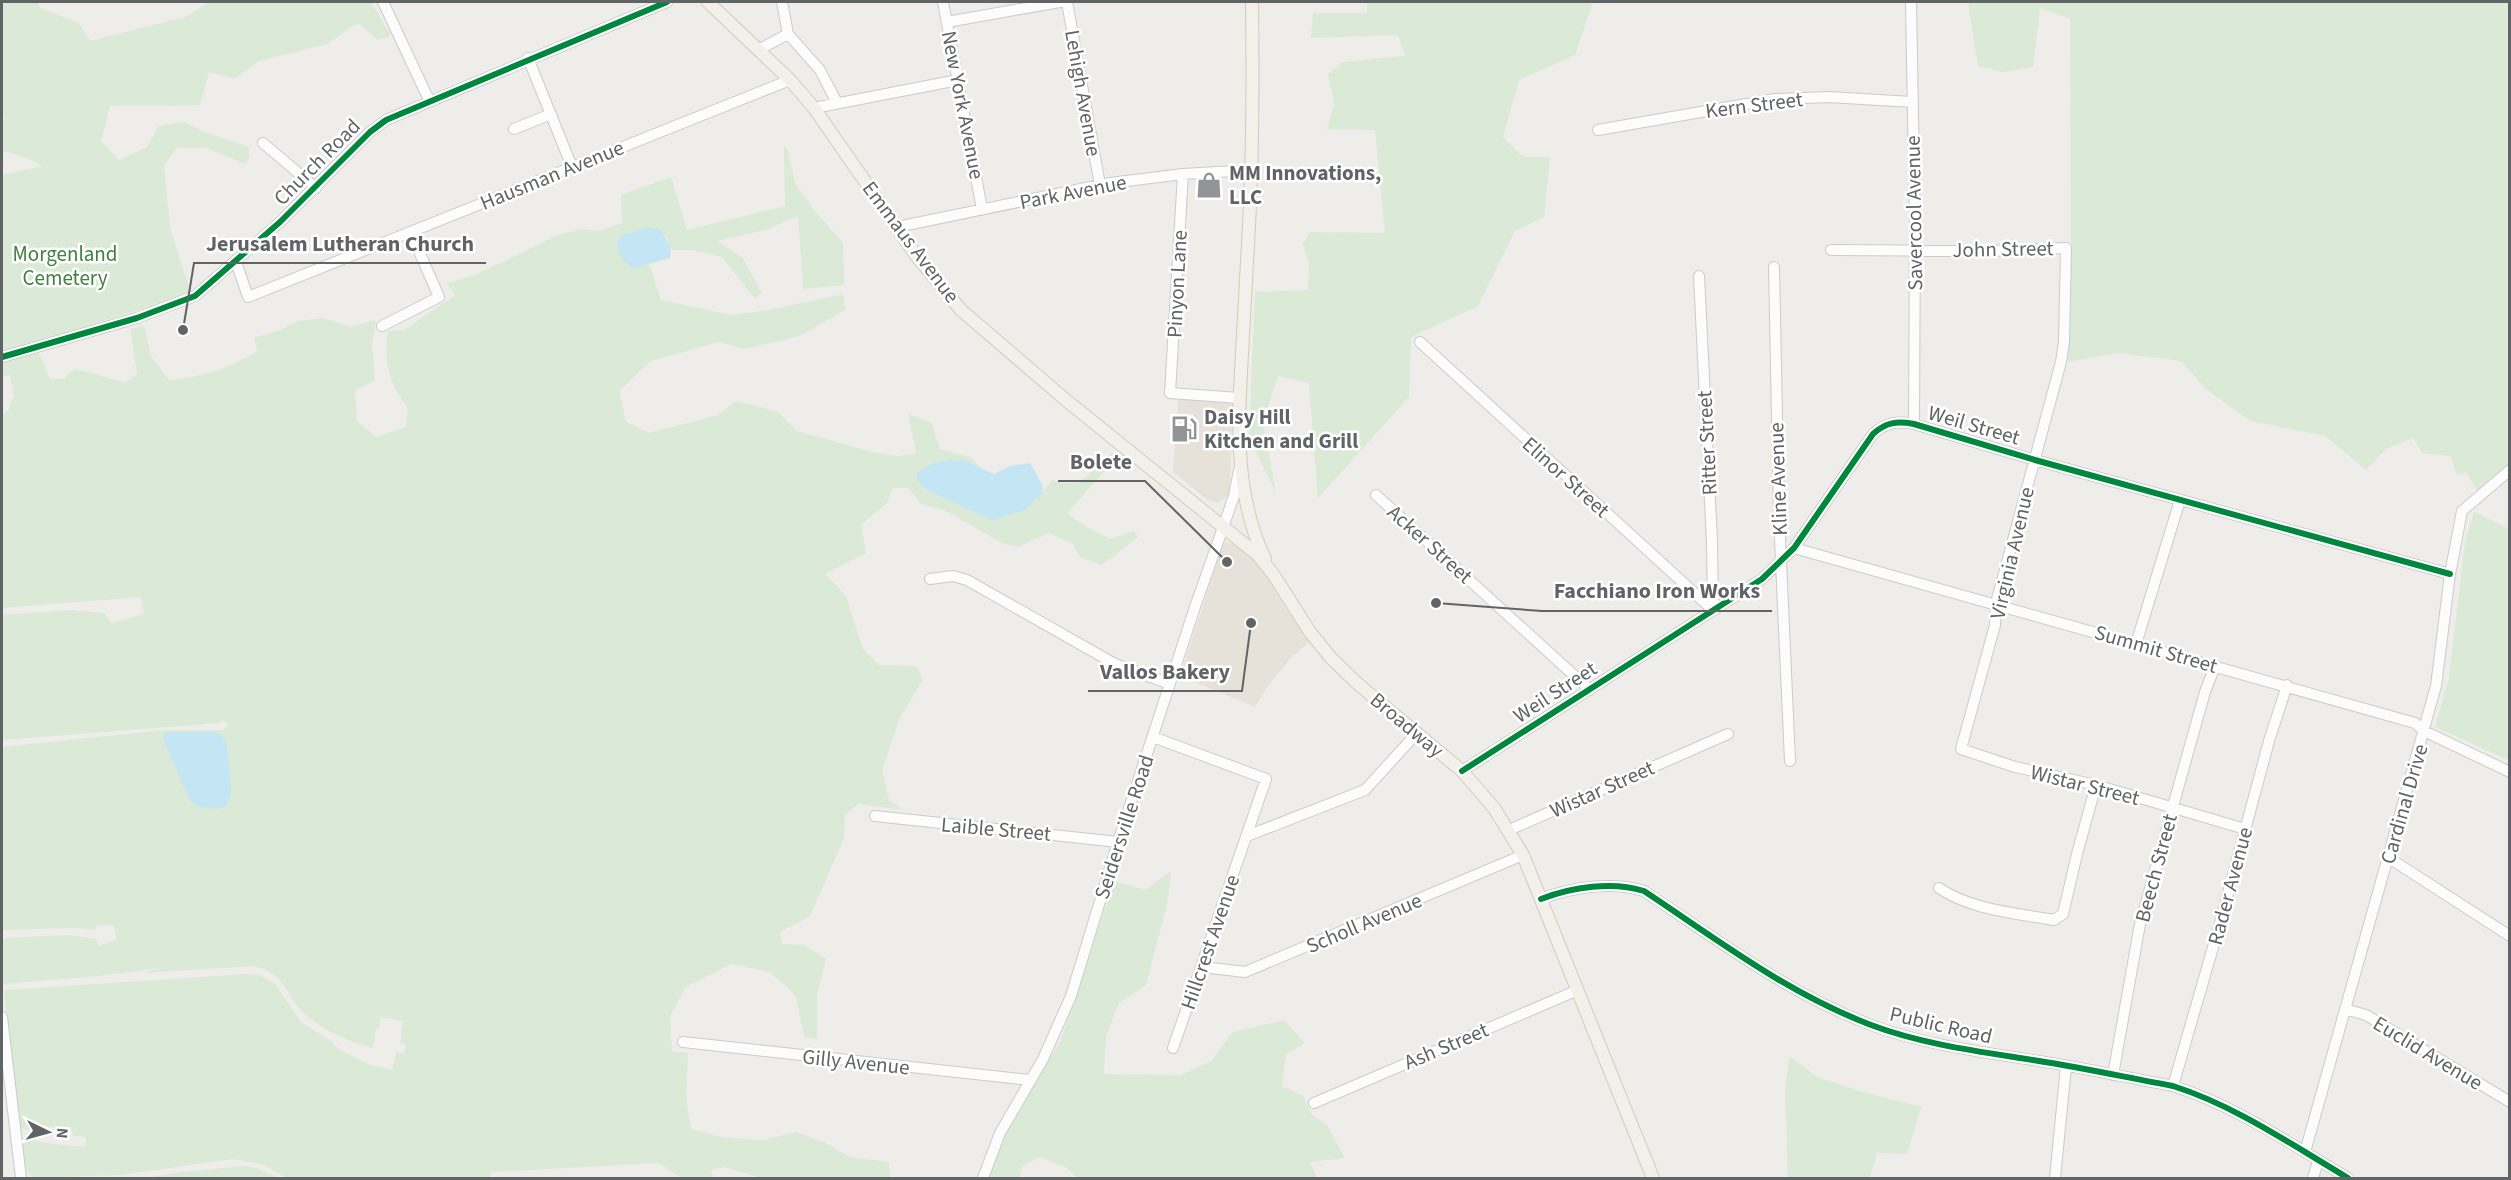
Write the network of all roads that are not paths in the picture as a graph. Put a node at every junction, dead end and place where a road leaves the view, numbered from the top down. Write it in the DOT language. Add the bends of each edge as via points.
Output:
graph roads {
  1 [pos="383,2"];
  2 [pos="667,2"];
  3 [pos="708,2"];
  4 [pos="782,2"];
  5 [pos="943,2"];
  6 [pos="1060,2"];
  7 [pos="1067,2"];
  8 [pos="1252,2"];
  9 [pos="1911,2"];
  10 [pos="947,22"];
  11 [pos="788,34"];
  12 [pos="758,50"];
  13 [pos="528,58"];
  14 [pos="790,80"];
  15 [pos="958,80"];
  16 [pos="429,100"];
  17 [pos="1912,102"];
  18 [pos="837,103"];
  19 [pos="814,108"];
  20 [pos="552,116"];
  21 [pos="514,129"];
  22 [pos="1598,130"];
  23 [pos="263,143"];
  24 [pos="572,167"];
  25 [pos="1251,170"];
  26 [pos="1183,174"];
  27 [pos="1100,185"];
  28 [pos="316,188"];
  29 [pos="982,210"];
  30 [pos="897,227"];
  31 [pos="411,232"];
  32 [pos="2066,248"];
  33 [pos="1831,249"];
  34 [pos="1915,250"];
  35 [pos="236,262"];
  36 [pos="1774,267"];
  37 [pos="1699,276"];
  38 [pos="382,326"];
  39 [pos="1420,342"];
  40 [pos="2,357"];
  41 [pos="1239,398"];
  42 [pos="1914,424"];
  43 [pos="2035,460"];
  44 [pos="1240,464"];
  45 [pos="2510,470"];
  46 [pos="1376,495"];
  47 [pos="2180,500"];
  48 [pos="1223,527"];
  49 [pos="1794,548"];
  50 [pos="1781,562"];
  51 [pos="1273,574"];
  52 [pos="2451,574"];
  53 [pos="930,579"];
  54 [pos="1996,603"];
  55 [pos="1713,610"];
  56 [pos="2136,644"];
  57 [pos="2216,666"];
  58 [pos="1170,684"];
  59 [pos="2287,686"];
  60 [pos="1590,690"];
  61 [pos="2424,730"];
  62 [pos="1417,733"];
  63 [pos="1728,734"];
  64 [pos="1153,737"];
  65 [pos="1961,749"];
  66 [pos="1790,761"];
  67 [pos="1462,771"];
  68 [pos="2510,772"];
  69 [pos="2096,785"];
  70 [pos="2172,808"];
  71 [pos="874,816"];
  72 [pos="2245,829"];
  73 [pos="1509,830"];
  74 [pos="1247,836"];
  75 [pos="1118,842"];
  76 [pos="1522,855"];
  77 [pos="2389,858"];
  78 [pos="1939,888"];
  79 [pos="1541,899"];
  80 [pos="2510,936"];
  81 [pos="1202,967"];
  82 [pos="1578,990"];
  83 [pos="2345,1009"];
  84 [pos="2,1017"];
  85 [pos="683,1042"];
  86 [pos="1173,1048"];
  87 [pos="2066,1066"];
  88 [pos="2113,1075"];
  89 [pos="1030,1080"];
  90 [pos="2173,1086"];
  91 [pos="2510,1102"];
  92 [pos="1314,1103"];
  93 [pos="2305,1152"];
  94 [pos="2318,1161"];
  95 [pos="21,1179"];
  96 [pos="983,1179"];
  97 [pos="1653,1179"];
  98 [pos="2055,1179"];
  99 [pos="2313,1179"];
  100 [pos="2348,1179"];
  1 -- 16 [label="street"];
  2 -- 13 [label="street, Church Road"];
  3 -- 12 [label="main road, Emmaus Avenue"];
  4 -- 11 [label="street"];
  5 -- 10 [label="street, New York Avenue"];
  6 -- 10 [label="street"];
  7 -- 27 [label="street, Lehigh Avenue"];
  8 -- 25 [label="main road"];
  9 -- 17 [label="street, Savercool Avenue"];
  10 -- 15 [label="street, New York Avenue"];
  11 -- 12 [label="street"];
  11 -- 18 [label="street" via="820,70"];
  12 -- 14 [label="main road, Emmaus Avenue"];
  13 -- 16 [label="street, Church Road"];
  13 -- 20 [label="street"];
  14 -- 19 [label="main road, Emmaus Avenue"];
  14 -- 24 [label="street, Hausman Avenue"];
  15 -- 18 [label="street"];
  15 -- 29 [label="street, New York Avenue"];
  16 -- 28 [label="street, Church Road" via="369,132"];
  17 -- 22 [label="street, Kern Street" via="1829,97 1775,99"];
  17 -- 34 [label="street, Savercool Avenue"];
  18 -- 19 [label="street"];
  19 -- 30 [label="main road, Emmaus Avenue"];
  20 -- 21 [label="street"];
  20 -- 24 [label="street"];
  23 -- 28 [label="street"];
  24 -- 31 [label="street, Hausman Avenue"];
  25 -- 26 [label="street, Park Avenue"];
  25 -- 41 [label="main road"];
  26 -- 27 [label="street, Park Avenue"];
  26 -- 41 [label="street, Pinyon Lane" via="1170,393"];
  27 -- 29 [label="street, Park Avenue"];
  28 -- 35 [label="street, Church Road"];
  29 -- 30 [label="street, Park Avenue"];
  30 -- 48 [label="main road, Emmaus Avenue" via="938,285 982,330"];
  31 -- 35 [label="street, Hausman Avenue" via="248,297"];
  31 -- 38 [label="street" via="439,297"];
  32 -- 34 [label="street, John Street"];
  32 -- 43 [label="street, Virginia Avenue" via="2064,342"];
  33 -- 34 [label="street, John Street"];
  34 -- 42 [label="street, Savercool Avenue"];
  35 -- 40 [label="street, Church Road" via="187,300"];
  36 -- 50 [label="street, Kline Avenue"];
  37 -- 55 [label="street, Ritter Street"];
  39 -- 55 [label="street, Elinor Street"];
  41 -- 44 [label="main road"];
  42 -- 43 [label="street, Weil Street"];
  42 -- 49 [label="street, Weil Street" via="1893,422 1873,434"];
  43 -- 47 [label="street, Weil Street"];
  43 -- 54 [label="street, Virginia Avenue"];
  44 -- 48 [label="street, Seidersville Road"];
  44 -- 51 [label="main road" via="1248,511"];
  45 -- 52 [label="street, Cardinal Drive" via="2462,511"];
  46 -- 60 [label="street, Acker Street"];
  47 -- 52 [label="street, Weil Street"];
  47 -- 56 [label="street"];
  48 -- 51 [label="main road, Broadway" via="1258,555"];
  48 -- 58 [label="street, Seidersville Road"];
  49 -- 50 [label="street, Weil Street"];
  49 -- 54 [label="street, Summit Street"];
  50 -- 55 [label="street, Weil Street"];
  50 -- 66 [label="street, Kline Avenue"];
  51 -- 62 [label="main road, Broadway" via="1291,606 1330,658"];
  52 -- 61 [label="street, Cardinal Drive" via="2436,686"];
  53 -- 58 [label="street" via="947,576 967,580 1115,664"];
  54 -- 56 [label="street, Summit Street"];
  54 -- 65 [label="street, Virginia Avenue" via="1995,625"];
  55 -- 60 [label="street, Weil Street"];
  56 -- 57 [label="street, Summit Street"];
  57 -- 59 [label="street, Summit Street"];
  57 -- 70 [label="street, Beech Street"];
  58 -- 64 [label="street, Seidersville Road"];
  59 -- 61 [label="street, Summit Street" via="2415,723"];
  59 -- 72 [label="street, Rader Avenue"];
  60 -- 67 [label="street, Weil Street"];
  61 -- 68 [label="street, Summit Street"];
  61 -- 77 [label="street, Cardinal Drive"];
  62 -- 67 [label="main road, Broadway"];
  62 -- 74 [label="street" via="1365,790"];
  63 -- 73 [label="street, Wistar Street"];
  64 -- 74 [label="street, Hillcrest Avenue" via="1266,779"];
  64 -- 75 [label="street, Seidersville Road"];
  65 -- 69 [label="street, Wistar Street" via="2025,770"];
  67 -- 73 [label="main road, Broadway"];
  69 -- 70 [label="street, Wistar Street"];
  69 -- 78 [label="street" via="2063,914 2054,920 1989,908 1952,897"];
  70 -- 72 [label="street, Wistar Street"];
  70 -- 88 [label="street, Beech Street" via="2140,924"];
  71 -- 75 [label="street, Laible Street"];
  72 -- 90 [label="street, Rader Avenue"];
  73 -- 76 [label="main road, Broadway"];
  74 -- 81 [label="street, Hillcrest Avenue"];
  75 -- 89 [label="street, Seidersville Road" via="1071,996"];
  76 -- 79 [label="main road, Broadway"];
  76 -- 81 [label="street, Scholl Avenue" via="1245,972"];
  77 -- 80 [label="street"];
  77 -- 83 [label="street, Cardinal Drive"];
  79 -- 82 [label="main road, Broadway"];
  79 -- 87 [label="street, Public Road" via="1563,891 1595,887 1644,891 1760,971 1870,1025 1957,1047"];
  81 -- 86 [label="street, Hillcrest Avenue"];
  82 -- 92 [label="street, Ash Street"];
  82 -- 97 [label="main road, Broadway"];
  83 -- 91 [label="street, Euclid Avenue" via="2366,1015"];
  83 -- 93 [label="street, Cardinal Drive"];
  84 -- 95 [label="street"];
  85 -- 89 [label="street, Gilly Avenue"];
  87 -- 88 [label="street, Public Road"];
  87 -- 98 [label="street"];
  88 -- 90 [label="street, Public Road"];
  89 -- 96 [label="street, Seidersville Road" via="1000,1133"];
  90 -- 93 [label="street, Public Road" via="2212,1101"];
  93 -- 94 [label="street, Public Road"];
  94 -- 99 [label="street"];
  94 -- 100 [label="street, Public Road"];
}
